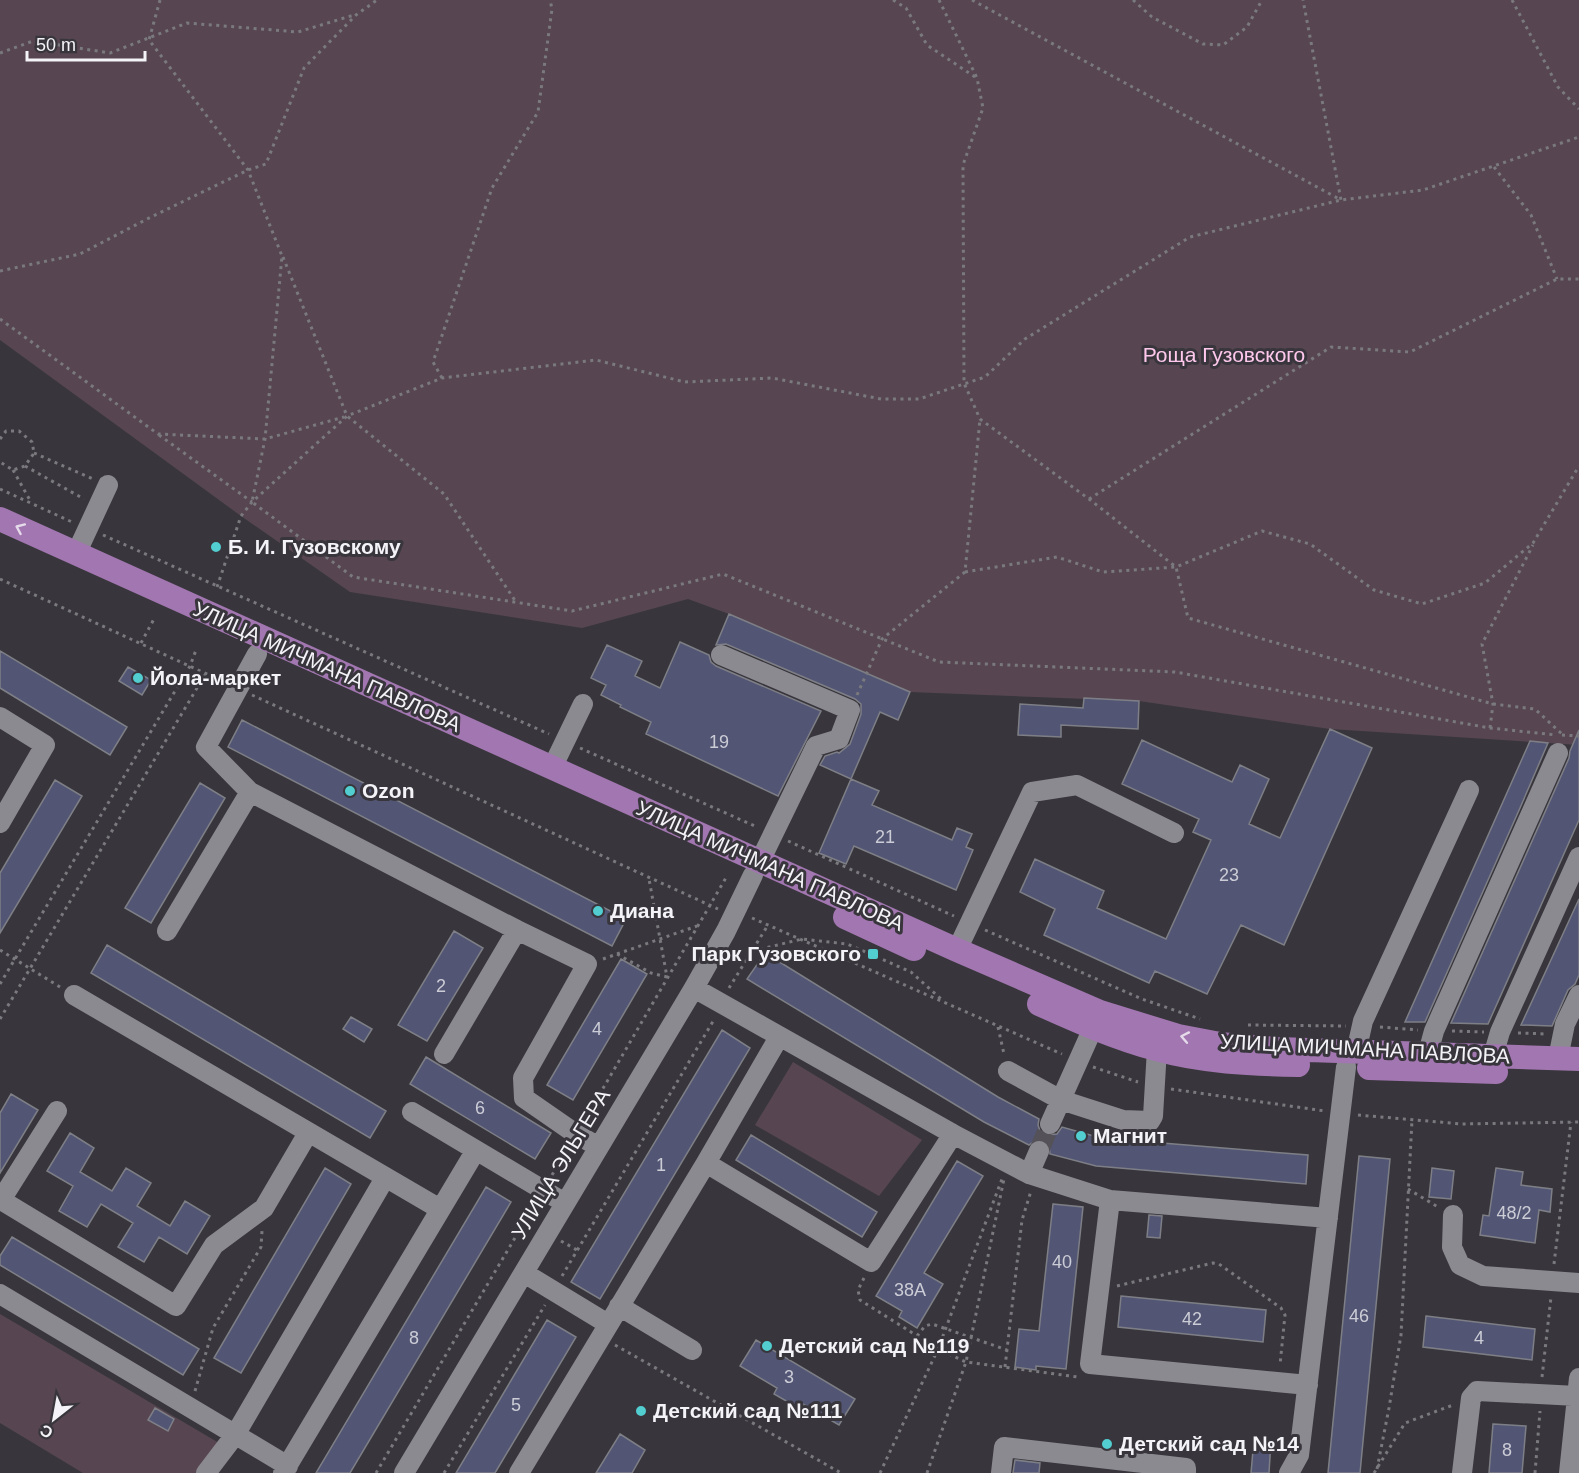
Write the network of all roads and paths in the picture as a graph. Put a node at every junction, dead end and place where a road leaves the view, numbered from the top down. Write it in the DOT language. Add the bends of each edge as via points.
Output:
graph roads {
  1 [pos="160,0"];
  2 [pos="377,0"];
  3 [pos="550,0"];
  4 [pos="893,0"];
  5 [pos="939,0"];
  6 [pos="972,0"];
  7 [pos="1133,0"];
  8 [pos="1262,0"];
  9 [pos="1303,0"];
  10 [pos="1512,0"];
  11 [pos="356,15"];
  12 [pos="149,40"];
  13 [pos="0,53"];
  14 [pos="977,78"];
  15 [pos="1579,109"];
  16 [pos="1579,137"];
  17 [pos="1493,166"];
  18 [pos="248,170"];
  19 [pos="1341,200"];
  20 [pos="282,256"];
  21 [pos="0,271"];
  22 [pos="1557,279"];
  23 [pos="1579,279"];
  24 [pos="0,319"];
  25 [pos="442,378"];
  26 [pos="964,383"];
  27 [pos="347,416"];
  28 [pos="980,419"];
  29 [pos="0,426"];
  30 [pos="6,431"];
  31 [pos="158,434"];
  32 [pos="0,439"];
  33 [pos="265,439"];
  34 [pos="34,453"];
  35 [pos="0,462"];
  36 [pos="25,466"];
  37 [pos="1579,466"];
  38 [pos="14,470"];
  39 [pos="108,485"];
  40 [pos="0,489"];
  41 [pos="1089,499"];
  42 [pos="252,502"];
  43 [pos="32,504"];
  44 [pos="98,507"];
  45 [pos="0,519"];
  46 [pos="73,523"];
  47 [pos="95,532"];
  48 [pos="0,537"];
  49 [pos="1533,543"];
  50 [pos="73,561"];
  51 [pos="1176,567"];
  52 [pos="965,572"];
  53 [pos="0,579"];
  54 [pos="217,587"];
  55 [pos="516,602"];
  56 [pos="154,619"];
  57 [pos="882,639"];
  58 [pos="141,643"];
  59 [pos="261,646"];
  60 [pos="196,650"];
  61 [pos="721,655"];
  62 [pos="190,666"];
  63 [pos="206,674"];
  64 [pos="224,682"];
  65 [pos="245,692"];
  66 [pos="583,704"];
  67 [pos="1493,704"];
  68 [pos="850,710"];
  69 [pos="0,717"];
  70 [pos="1491,728"];
  71 [pos="1579,736"];
  72 [pos="558,738"];
  73 [pos="1560,744"];
  74 [pos="579,748"];
  75 [pos="549,776"];
  76 [pos="1469,790"];
  77 [pos="250,792"];
  78 [pos="0,823"];
  79 [pos="765,830"];
  80 [pos="1174,833"];
  81 [pos="787,840"];
  82 [pos="1579,857"];
  83 [pos="756,868"];
  84 [pos="727,876"];
  85 [pos="649,878"];
  86 [pos="709,906"];
  87 [pos="745,915"];
  88 [pos="955,916"];
  89 [pos="768,925"];
  90 [pos="697,926"];
  91 [pos="517,930"];
  92 [pos="984,930"];
  93 [pos="167,931"];
  94 [pos="660,939"];
  95 [pos="802,939"];
  96 [pos="0,950"];
  97 [pos="752,951"];
  98 [pos="617,954"];
  99 [pos="954,958"];
  100 [pos="15,959"];
  101 [pos="587,964"];
  102 [pos="30,969"];
  103 [pos="667,977"];
  104 [pos="0,984"];
  105 [pos="694,988"];
  106 [pos="74,995"];
  107 [pos="724,996"];
  108 [pos="1579,996"];
  109 [pos="945,1002"];
  110 [pos="720,1008"];
  111 [pos="0,1019"];
  112 [pos="1097,1020"];
  113 [pos="1210,1022"];
  114 [pos="1245,1025"];
  115 [pos="1356,1026"];
  116 [pos="998,1027"];
  117 [pos="1376,1027"];
  118 [pos="1418,1030"];
  119 [pos="1449,1031"];
  120 [pos="1516,1033"];
  121 [pos="1556,1034"];
  122 [pos="779,1037"];
  123 [pos="1494,1044"];
  124 [pos="1157,1049"];
  125 [pos="444,1054"];
  126 [pos="1062,1054"];
  127 [pos="1350,1057"];
  128 [pos="1569,1059"];
  129 [pos="1426,1061"];
  130 [pos="1091,1066"];
  131 [pos="1008,1071"];
  132 [pos="1579,1075"];
  133 [pos="1138,1082"];
  134 [pos="1171,1088"];
  135 [pos="1060,1100"];
  136 [pos="57,1111"];
  137 [pos="412,1112"];
  138 [pos="1336,1113"];
  139 [pos="1352,1114"];
  140 [pos="1412,1120"];
  141 [pos="1579,1122"];
  142 [pos="1050,1124"];
  143 [pos="580,1128"];
  144 [pos="308,1133"];
  145 [pos="953,1134"];
  146 [pos="573,1139"];
  147 [pos="599,1147"];
  148 [pos="476,1150"];
  149 [pos="1039,1150"];
  150 [pos="706,1163"];
  151 [pos="1008,1163"];
  152 [pos="1033,1175"];
  153 [pos="552,1176"];
  154 [pos="385,1178"];
  155 [pos="1408,1189"];
  156 [pos="538,1200"];
  157 [pos="1110,1200"];
  158 [pos="565,1203"];
  159 [pos="264,1208"];
  160 [pos="441,1209"];
  161 [pos="1453,1215"];
  162 [pos="1328,1218"];
  163 [pos="557,1238"];
  164 [pos="577,1250"];
  165 [pos="871,1262"];
  166 [pos="524,1273"];
  167 [pos="1579,1283"];
  168 [pos="557,1284"];
  169 [pos="1099,1291"];
  170 [pos="0,1294"];
  171 [pos="550,1296"];
  172 [pos="619,1306"];
  173 [pos="946,1328"];
  174 [pos="604,1330"];
  175 [pos="917,1336"];
  176 [pos="971,1337"];
  177 [pos="938,1348"];
  178 [pos="692,1350"];
  179 [pos="1007,1350"];
  180 [pos="966,1362"];
  181 [pos="1090,1364"];
  182 [pos="1005,1367"];
  183 [pos="1278,1382"];
  184 [pos="1308,1384"];
  185 [pos="1578,1387"];
  186 [pos="190,1408"];
  187 [pos="235,1435"];
  188 [pos="286,1469"];
  189 [pos="1377,1469"];
  190 [pos="206,1473"];
  191 [pos="376,1473"];
  192 [pos="404,1473"];
  193 [pos="444,1473"];
  194 [pos="520,1473"];
  195 [pos="841,1473"];
  196 [pos="880,1473"];
  197 [pos="927,1473"];
  198 [pos="1001,1473"];
  199 [pos="1186,1473"];
  200 [pos="1289,1473"];
  201 [pos="1462,1473"];
  202 [pos="1569,1473"];
  1 -- 12 [label="path"];
  2 -- 11 [label="path"];
  3 -- 25 [label="path" via="538,112 492,188 434,362"];
  4 -- 14 [label="path" via="906,8 927,45"];
  5 -- 14 [label="path"];
  6 -- 19 [label="path"];
  7 -- 8 [label="path" via="1152,17 1203,44 1223,45 1247,27"];
  9 -- 19 [label="path"];
  10 -- 15 [label="path" via="1558,87"];
  11 -- 12 [label="path" via="298,33 187,23"];
  11 -- 18 [label="path" via="304,68 266,164"];
  12 -- 13 [label="path" via="110,53 33,41"];
  12 -- 18 [label="path"];
  14 -- 26 [label="path" via="983,108 963,165"];
  16 -- 17 [label="path"];
  17 -- 19 [label="path" via="1423,190"];
  17 -- 22 [label="path" via="1531,215"];
  18 -- 20 [label="path"];
  18 -- 21 [label="path" via="80,254"];
  19 -- 26 [label="path" via="1190,237 1025,339 985,377"];
  20 -- 27 [label="path"];
  20 -- 33 [label="path"];
  22 -- 23 [label="path"];
  22 -- 41 [label="path" via="1410,352 1332,347"];
  24 -- 31 [label="path"];
  25 -- 26 [label="path" via="596,360 685,382 772,378 881,399 919,399"];
  25 -- 27 [label="path"];
  26 -- 28 [label="path"];
  27 -- 33 [label="path"];
  27 -- 42 [label="path"];
  27 -- 55 [label="path" via="444,494"];
  28 -- 41 [label="path"];
  28 -- 52 [label="path"];
  29 -- 30 [label="path"];
  30 -- 32 [label="path"];
  30 -- 34 [label="path" via="19,431 32,442"];
  31 -- 33 [label="path"];
  31 -- 42 [label="path"];
  33 -- 42 [label="path"];
  34 -- 36 [label="path"];
  34 -- 39 [label="path"];
  35 -- 38 [label="path"];
  36 -- 38 [label="path"];
  36 -- 44 [label="path"];
  37 -- 49 [label="path"];
  38 -- 43 [label="path"];
  39 -- 44 [label="street"];
  40 -- 43 [label="path"];
  41 -- 51 [label="path"];
  42 -- 54 [label="path" via="241,516"];
  42 -- 55 [label="path" via="353,577"];
  43 -- 46 [label="path"];
  44 -- 50 [label="street"];
  50 -- 45 [label="main road, УЛИЦА МИЧМАНА ПАВЛОВА, one-way"];
  47 -- 54 [label="path"];
  48 -- 50 [label="main road, УЛИЦА МИЧМАНА ПАВЛОВА"];
  49 -- 51 [label="path" via="1485,583 1422,603 1374,590 1310,544 1262,531"];
  49 -- 67 [label="path" via="1482,644"];
  50 -- 59 [label="main road, УЛИЦА МИЧМАНА ПАВЛОВА"];
  51 -- 52 [label="path" via="1103,572 1058,557"];
  51 -- 67 [label="path" via="1188,618"];
  52 -- 57 [label="path"];
  53 -- 58 [label="path"];
  54 -- 72 [label="path"];
  55 -- 57 [label="path" via="572,611 723,574"];
  56 -- 58 [label="path"];
  57 -- 68 [label="path"];
  57 -- 70 [label="path" via="939,662 1175,672"];
  58 -- 62 [label="path"];
  59 -- 75 [label="main road, УЛИЦА МИЧМАНА ПАВЛОВА"];
  59 -- 77 [label="street" via="206,747"];
  60 -- 62 [label="path"];
  61 -- 68 [label="street"];
  62 -- 63 [label="path"];
  62 -- 100 [label="path"];
  63 -- 64 [label="path"];
  63 -- 102 [label="path"];
  65 -- 85 [label="path"];
  66 -- 75 [label="street"];
  67 -- 70 [label="path"];
  67 -- 73 [label="path" via="1535,709"];
  68 -- 83 [label="street, УЛИЦА ЭЛЬГЕРА" via="839,739 816,746"];
  69 -- 78 [label="street" via="45,745"];
  70 -- 73 [label="path"];
  71 -- 73 [label="path"];
  73 -- 129 [label="street" via="1434,1031"];
  74 -- 79 [label="path"];
  75 -- 83 [label="main road, УЛИЦА МИЧМАНА ПАВЛОВА"];
  76 -- 127 [label="street"];
  77 -- 91 [label="street"];
  77 -- 93 [label="street"];
  80 -- 99 [label="street" via="1077,785 1032,792"];
  81 -- 88 [label="path"];
  82 -- 123 [label="street"];
  83 -- 99 [label="main road, УЛИЦА МИЧМАНА ПАВЛОВА"];
  83 -- 105 [label="street, УЛИЦА ЭЛЬГЕРА"];
  84 -- 86 [label="path"];
  85 -- 86 [label="path"];
  85 -- 94 [label="path"];
  86 -- 90 [label="path"];
  87 -- 89 [label="path"];
  89 -- 95 [label="path"];
  89 -- 97 [label="path"];
  90 -- 94 [label="path"];
  90 -- 103 [label="path"];
  91 -- 101 [label="street"];
  91 -- 125 [label="street"];
  92 -- 113 [label="path" via="1142,999"];
  94 -- 98 [label="path"];
  94 -- 103 [label="path"];
  95 -- 97 [label="path"];
  95 -- 109 [label="path"];
  95 -- 109 [label="path" via="847,944 873,954 911,972"];
  96 -- 100 [label="path"];
  97 -- 107 [label="path"];
  98 -- 101 [label="path"];
  98 -- 103 [label="path" via="651,973"];
  99 -- 112 [label="main road, УЛИЦА МИЧМАНА ПАВЛОВА"];
  100 -- 102 [label="path"];
  100 -- 104 [label="path"];
  101 -- 147 [label="street" via="523,1078 523,1088 524,1098"];
  102 -- 106 [label="path"];
  102 -- 111 [label="path"];
  103 -- 143 [label="path"];
  105 -- 122 [label="street"];
  105 -- 147 [label="street, УЛИЦА ЭЛЬГЕРА"];
  106 -- 144 [label="street"];
  108 -- 128 [label="street" via="1565,1024"];
  109 -- 116 [label="path"];
  110 -- 164 [label="path"];
  112 -- 124 [label="main road, УЛИЦА МИЧМАНА ПАВЛОВА"];
  127 -- 112 [label="main road, УЛИЦА МИЧМАНА ПАВЛОВА, one-way" via="1220,1044"];
  112 -- 135 [label="street"];
  114 -- 115 [label="path"];
  116 -- 126 [label="path"];
  116 -- 131 [label="path"];
  117 -- 118 [label="path"];
  119 -- 123 [label="path"];
  120 -- 121 [label="path"];
  122 -- 145 [label="street"];
  122 -- 150 [label="street"];
  123 -- 128 [label="main road, УЛИЦА МИЧМАНА ПАВЛОВА"];
  123 -- 129 [label="main road, УЛИЦА МИЧМАНА ПАВЛОВА"];
  124 -- 127 [label="main road, УЛИЦА МИЧМАНА ПАВЛОВА" via="1263,1064"];
  124 -- 135 [label="street" via="1153,1116 1149,1121 1123,1120"];
  127 -- 129 [label="main road, УЛИЦА МИЧМАНА ПАВЛОВА"];
  127 -- 162 [label="street"];
  129 -- 132 [label="main road, УЛИЦА МИЧМАНА ПАВЛОВА"];
  130 -- 133 [label="path"];
  131 -- 135 [label="street"];
  134 -- 138 [label="path"];
  135 -- 142 [label="street"];
  136 -- 159 [label="street" via="1,1200 176,1306 214,1245"];
  137 -- 148 [label="street"];
  139 -- 140 [label="path"];
  140 -- 141 [label="path" via="1462,1124"];
  140 -- 155 [label="path"];
  144 -- 154 [label="street"];
  144 -- 159 [label="street"];
  145 -- 151 [label="street"];
  145 -- 165 [label="street"];
  146 -- 153 [label="path"];
  147 -- 158 [label="street, УЛИЦА ЭЛЬГЕРА"];
  148 -- 158 [label="street"];
  148 -- 160 [label="street"];
  149 -- 152 [label="street"];
  150 -- 165 [label="street"];
  150 -- 172 [label="street"];
  151 -- 152 [label="street"];
  151 -- 173 [label="path"];
  151 -- 176 [label="path"];
  152 -- 157 [label="street"];
  152 -- 179 [label="path" via="1022,1220"];
  154 -- 160 [label="street"];
  154 -- 187 [label="street"];
  155 -- 161 [label="path"];
  155 -- 189 [label="path" via="1401,1335"];
  156 -- 191 [label="path"];
  157 -- 162 [label="street"];
  157 -- 169 [label="street"];
  158 -- 166 [label="street, УЛИЦА ЭЛЬГЕРА"];
  159 -- 186 [label="path" via="261,1246 213,1329"];
  160 -- 188 [label="street"];
  161 -- 167 [label="street" via="1452,1247 1460,1265 1484,1276"];
  162 -- 184 [label="street"];
  163 -- 164 [label="path"];
  164 -- 168 [label="path"];
  165 -- 175 [label="path" via="858,1290 860,1300"];
  166 -- 174 [label="street"];
  166 -- 192 [label="street, УЛИЦА ЭЛЬГЕРА"];
  169 -- 181 [label="street"];
  169 -- 183 [label="path" via="1219,1264 1281,1308 1285,1315"];
  170 -- 186 [label="street"];
  171 -- 193 [label="path"];
  172 -- 174 [label="street"];
  172 -- 178 [label="street"];
  173 -- 175 [label="path" via="932,1324"];
  173 -- 176 [label="path"];
  173 -- 177 [label="path"];
  174 -- 194 [label="street"];
  174 -- 195 [label="path"];
  175 -- 177 [label="path"];
  176 -- 179 [label="path"];
  176 -- 180 [label="path"];
  177 -- 180 [label="path"];
  177 -- 196 [label="path"];
  179 -- 182 [label="path"];
  180 -- 182 [label="path"];
  180 -- 197 [label="path"];
  181 -- 182 [label="path" via="1078,1377"];
  181 -- 183 [label="street"];
  183 -- 184 [label="street"];
  184 -- 200 [label="street" via="1299,1455"];
  185 -- 201 [label="street" via="1477,1391 1471,1398"];
  185 -- 202 [label="street"];
  186 -- 187 [label="street"];
  187 -- 188 [label="street"];
  187 -- 190 [label="street"];
  198 -- 199 [label="street" via="1004,1447 1186,1468"];
}
